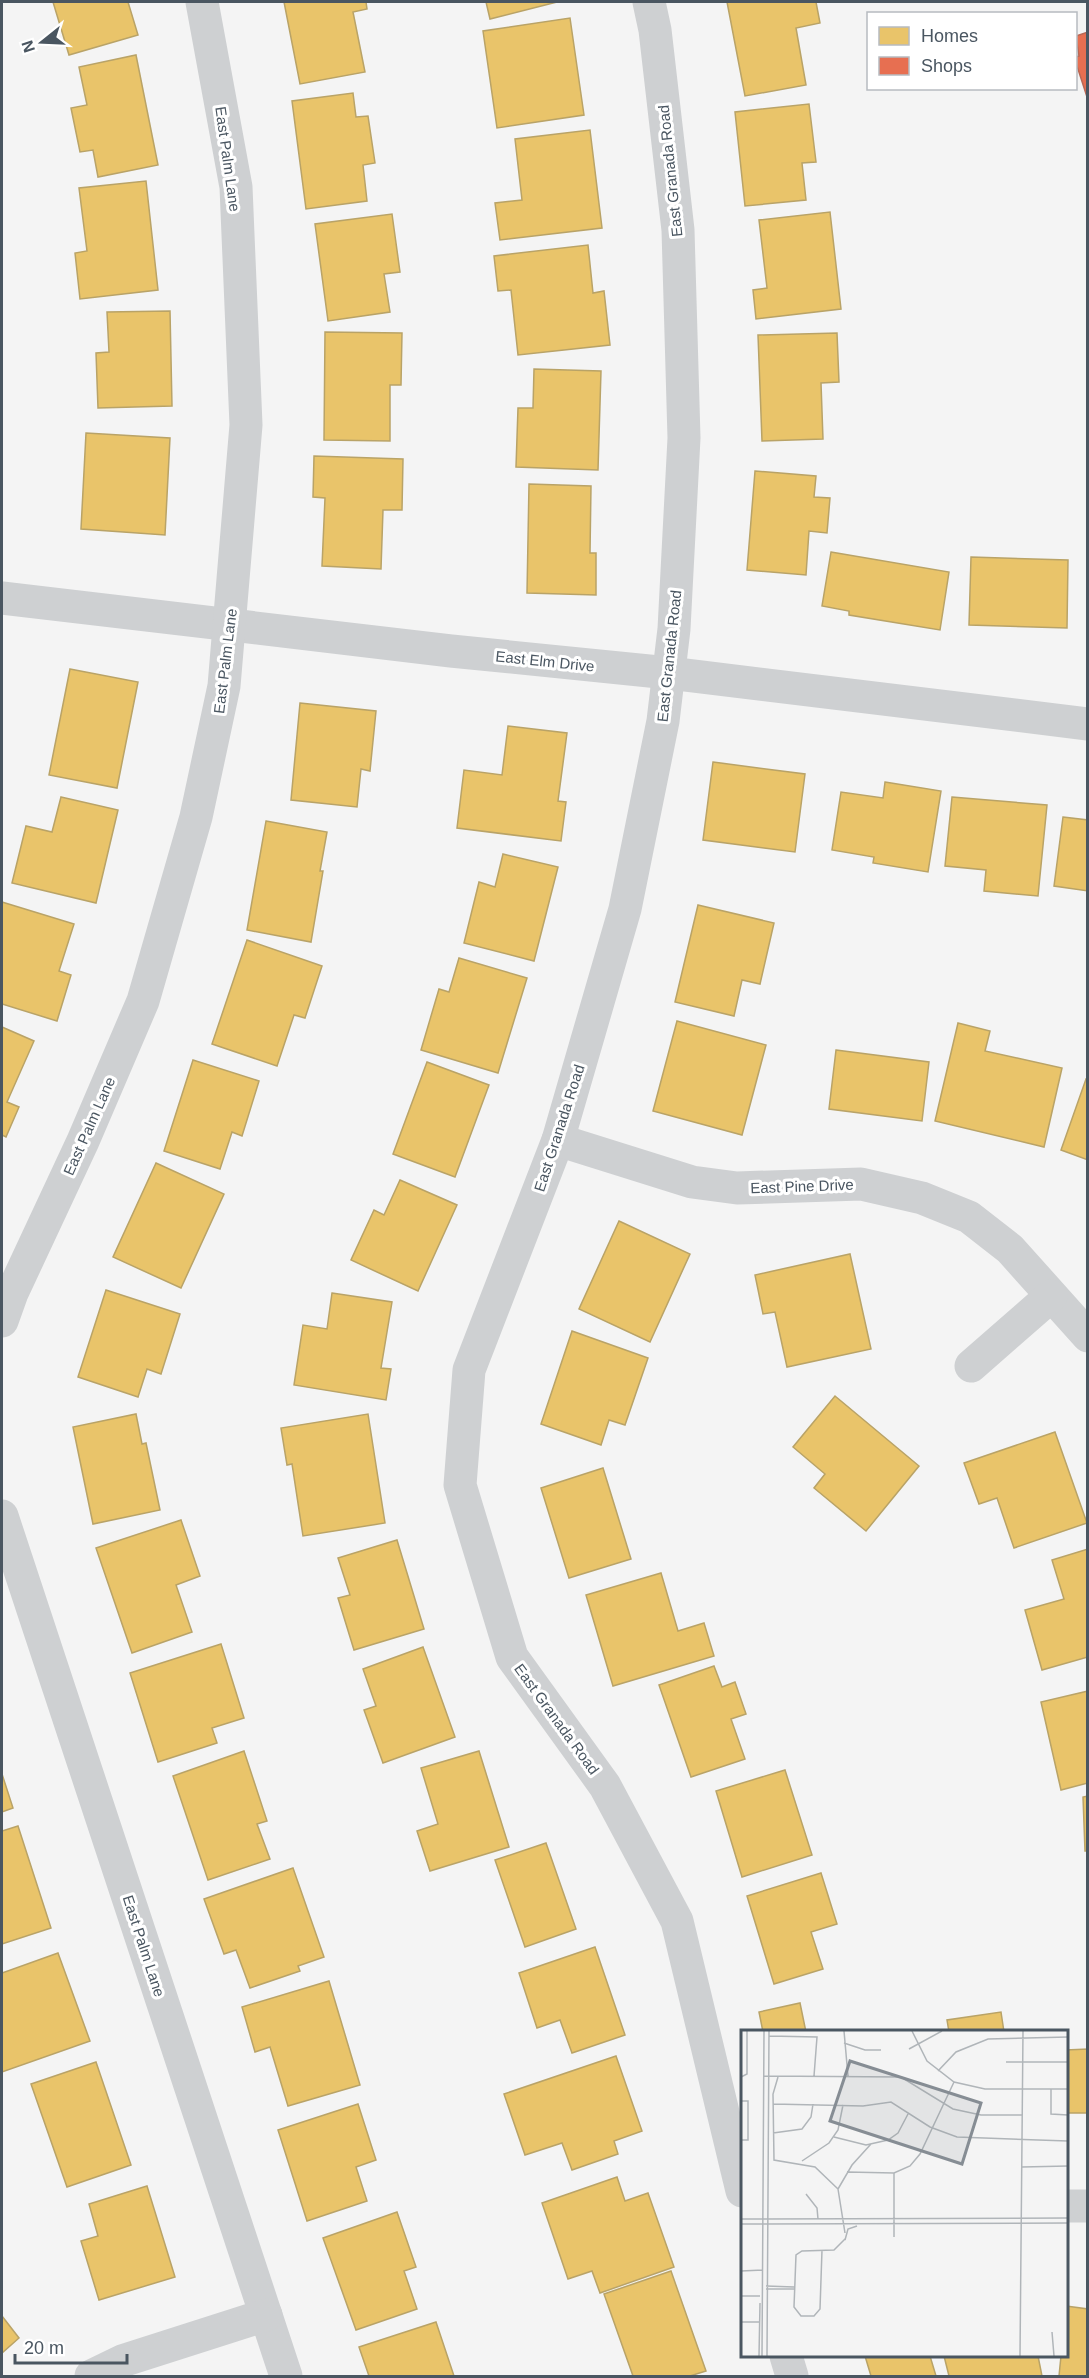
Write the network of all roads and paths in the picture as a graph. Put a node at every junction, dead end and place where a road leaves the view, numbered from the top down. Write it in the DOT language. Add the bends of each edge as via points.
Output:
graph roads {
  1 [pos="202,2"];
  2 [pos="649,2"];
  3 [pos="2,598"];
  4 [pos="230,625"];
  5 [pos="669,673"];
  6 [pos="1088,724"];
  7 [pos="558,1140"];
  8 [pos="1051,1296"];
  9 [pos="2,1321"];
  10 [pos="1087,1334"];
  11 [pos="971,1366"];
  12 [pos="2,1516"];
  13 [pos="741,2187"];
  14 [pos="1068,2206"];
  15 [pos="1088,2206"];
  16 [pos="266,2314"];
  17 [pos="787,2357"];
  18 [pos="91,2376"];
  19 [pos="286,2376"];
  20 [pos="792,2376"];
  1 -- 4 [label="street, East Palm Lane" via="236,187 246,425"];
  2 -- 5 [label="street, East Granada Road" via="678,241 684,438"];
  3 -- 4 [label="street, East Elm Drive"];
  4 -- 5 [label="street, East Elm Drive"];
  4 -- 9 [label="street, East Palm Lane" via="224,686 196,817 143,1001"];
  5 -- 6 [label="street, East Elm Drive"];
  5 -- 7 [label="street, East Granada Road" via="625,909"];
  7 -- 8 [label="street, East Pine Drive" via="692,1182 737,1188 861,1184 922,1198 969,1217 1010,1249"];
  7 -- 13 [label="street, East Granada Road" via="469,1370 460,1485 512,1657 605,1786 677,1921"];
  8 -- 10 [label="street, East Pine Drive"];
  8 -- 11 [label="street"];
  12 -- 16 [label="street, East Palm Lane"];
  14 -- 15 [label="street"];
  16 -- 18 [label="street" via="122,2361"];
  16 -- 19 [label="street, East Palm Lane"];
  17 -- 20 [label="street"];
}
